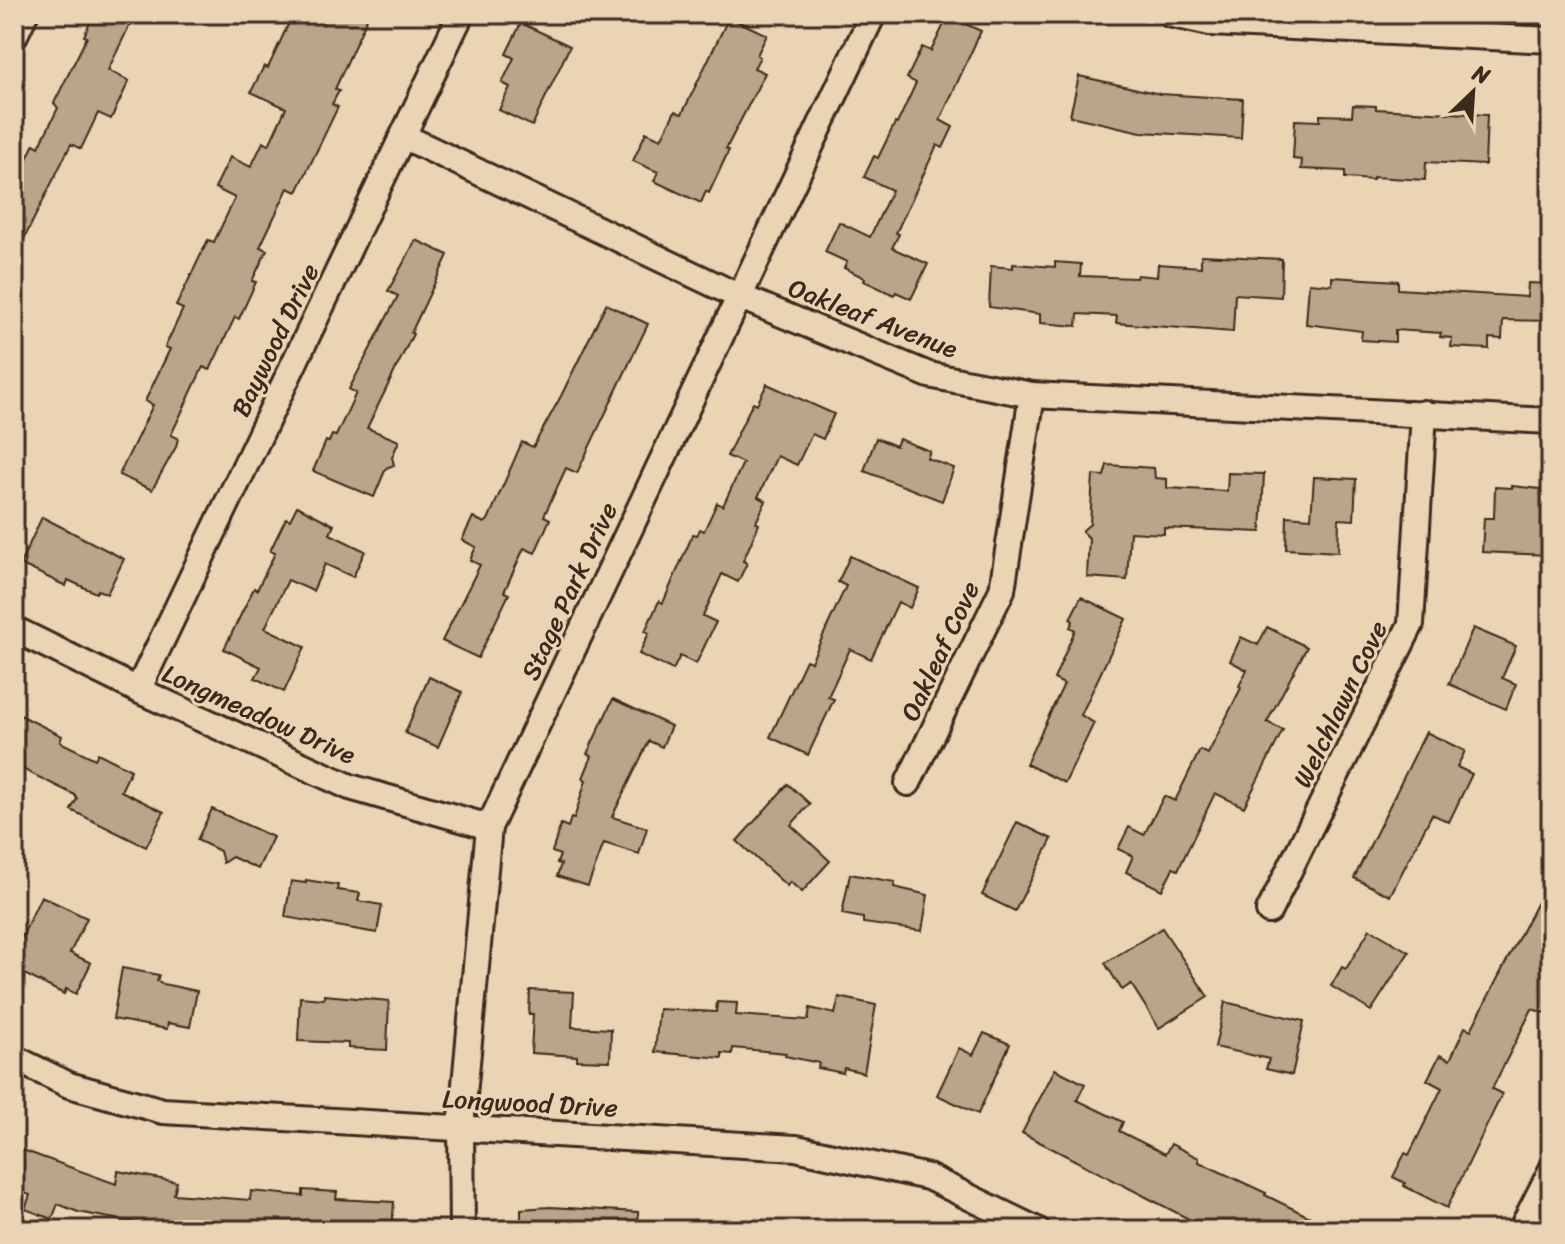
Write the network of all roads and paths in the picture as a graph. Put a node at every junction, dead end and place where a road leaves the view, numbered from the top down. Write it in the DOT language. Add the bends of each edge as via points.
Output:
graph roads {
  1 [pos="25,14"];
  2 [pos="461,14"];
  3 [pos="873,14"];
  4 [pos="1169,14"];
  5 [pos="14,37"];
  6 [pos="1551,40"];
  7 [pos="403,136"];
  8 [pos="738,296"];
  9 [pos="1032,395"];
  10 [pos="1424,413"];
  11 [pos="1551,421"];
  12 [pos="14,629"];
  13 [pos="138,690"];
  14 [pos="908,783"];
  15 [pos="489,827"];
  16 [pos="1269,911"];
  17 [pos="14,1058"];
  18 [pos="461,1127"];
  19 [pos="1551,1171"];
  20 [pos="462,1230"];
  21 [pos="1037,1230"];
  22 [pos="1521,1230"];
  1 -- 5 [label="street"];
  2 -- 7 [label="street, Baywood Drive"];
  3 -- 8 [label="street, Stage Park Drive"];
  4 -- 6 [label="street" via="1210,23"];
  7 -- 8 [label="street, Oakleaf Avenue"];
  7 -- 13 [label="street, Baywood Drive"];
  8 -- 9 [label="street, Oakleaf Avenue" via="929,375"];
  8 -- 15 [label="street, Stage Park Drive"];
  9 -- 10 [label="street, Oakleaf Avenue"];
  9 -- 14 [label="street, Oakleaf Cove" via="1002,590"];
  10 -- 11 [label="street, Oakleaf Avenue"];
  10 -- 16 [label="street, Welchlawn Cove" via="1411,624"];
  12 -- 13 [label="street, Longmeadow Drive"];
  13 -- 15 [label="street, Longmeadow Drive" via="350,787"];
  15 -- 18 [label="street, Stage Park Drive"];
  17 -- 18 [label="street, Longwood Drive" via="69,1085 163,1111"];
  18 -- 20 [label="street, Stage Park Drive"];
  18 -- 21 [label="street, Longwood Drive" via="796,1148 928,1177"];
  19 -- 22 [label="street"];
}
